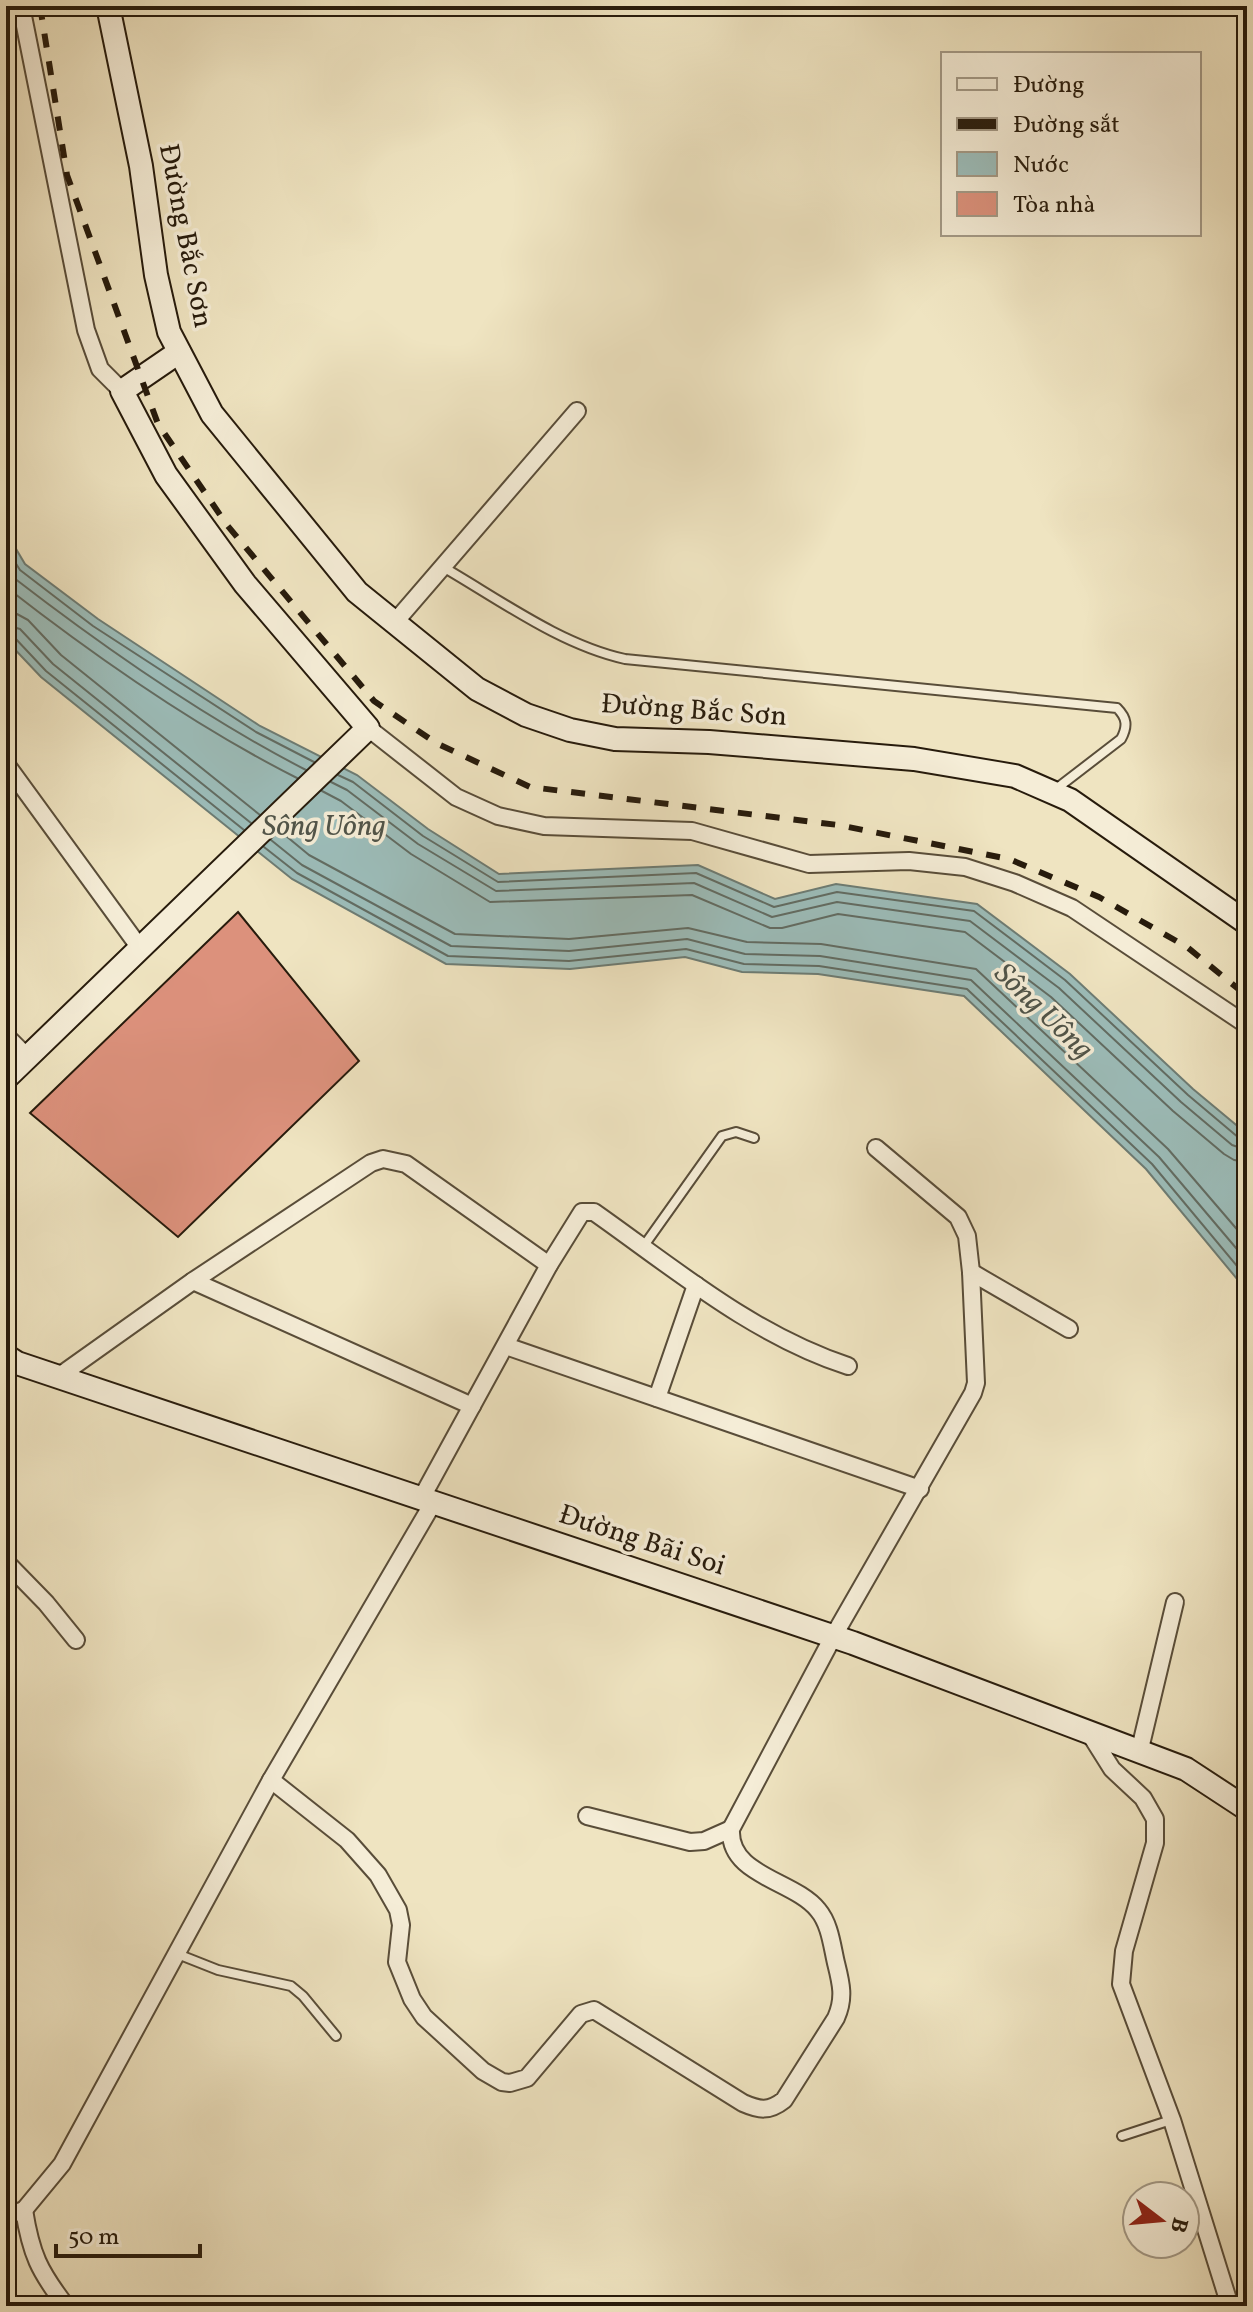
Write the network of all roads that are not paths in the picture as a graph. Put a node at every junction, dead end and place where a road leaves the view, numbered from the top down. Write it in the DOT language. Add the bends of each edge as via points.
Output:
graph roads {
  1 [pos="21,6"];
  2 [pos="108,6"];
  3 [pos="179,352"];
  4 [pos="122,391"];
  5 [pos="577,411"];
  6 [pos="443,567"];
  7 [pos="395,622"];
  8 [pos="362,733"];
  9 [pos="6,764"];
  10 [pos="1052,792"];
  11 [pos="1247,923"];
  12 [pos="140,948"];
  13 [pos="1247,1025"];
  14 [pos="6,1036"];
  15 [pos="27,1057"];
  16 [pos="6,1078"];
  17 [pos="754,1138"];
  18 [pos="876,1148"];
  19 [pos="643,1247"];
  20 [pos="549,1265"];
  21 [pos="971,1272"];
  22 [pos="193,1281"];
  23 [pos="696,1285"];
  24 [pos="1069,1329"];
  25 [pos="506,1346"];
  26 [pos="6,1356"];
  27 [pos="848,1366"];
  28 [pos="58,1377"];
  29 [pos="657,1398"];
  30 [pos="472,1406"];
  31 [pos="920,1489"];
  32 [pos="427,1501"];
  33 [pos="6,1562"];
  34 [pos="1175,1602"];
  35 [pos="833,1637"];
  36 [pos="76,1640"];
  37 [pos="1090,1734"];
  38 [pos="1139,1753"];
  39 [pos="271,1780"];
  40 [pos="1247,1809"];
  41 [pos="587,1816"];
  42 [pos="731,1829"];
  43 [pos="175,1953"];
  44 [pos="336,2036"];
  45 [pos="1172,2120"];
  46 [pos="1122,2136"];
  47 [pos="24,2210"];
  48 [pos="6,2216"];
  49 [pos="66,2306"];
  50 [pos="1230,2306"];
  1 -- 4 [label="street" via="86,330 100,369"];
  2 -- 3 [label="main road, Đường Bắc Sơn" via="141,166 156,275"];
  3 -- 4 [label="main road"];
  3 -- 7 [label="main road, Đường Bắc Sơn" via="212,414 357,592"];
  4 -- 8 [label="main road" via="166,475"];
  5 -- 6 [label="street"];
  6 -- 7 [label="street"];
  6 -- 10 [label="lane" via="601,654 1117,708 1125,716 1121,739"];
  7 -- 10 [label="main road, Đường Bắc Sơn" via="477,689 526,715 570,730 615,739 914,759 1015,776"];
  8 -- 12 [label="main road"];
  8 -- 13 [label="street" via="456,797 498,816 544,826 692,831 809,864 909,861 965,867 1015,883 1072,908"];
  9 -- 12 [label="street"];
  10 -- 11 [label="main road, Đường Bắc Sơn"];
  12 -- 15 [label="main road"];
  14 -- 15 [label="street"];
  15 -- 16 [label="main road"];
  17 -- 19 [label="lane" via="736,1132 722,1136"];
  18 -- 21 [label="street" via="958,1217 967,1236"];
  19 -- 20 [label="street" via="587,1210 578,1215"];
  19 -- 23 [label="street"];
  20 -- 22 [label="street" via="406,1164 383,1159"];
  20 -- 25 [label="street"];
  21 -- 24 [label="street"];
  21 -- 31 [label="street" via="976,1383"];
  22 -- 28 [label="street"];
  22 -- 30 [label="street"];
  23 -- 27 [label="street" via="786,1342"];
  23 -- 29 [label="street"];
  25 -- 29 [label="street"];
  25 -- 30 [label="street"];
  26 -- 28 [label="main road, Đường Bãi Soi"];
  28 -- 32 [label="main road, Đường Bãi Soi"];
  29 -- 31 [label="street"];
  30 -- 32 [label="street"];
  31 -- 35 [label="street"];
  32 -- 35 [label="main road, Đường Bãi Soi"];
  32 -- 39 [label="street"];
  33 -- 36 [label="street"];
  34 -- 38 [label="street"];
  35 -- 37 [label="main road, Đường Bãi Soi"];
  35 -- 42 [label="street"];
  37 -- 38 [label="main road, Đường Bãi Soi"];
  37 -- 45 [label="street" via="1155,1819 1155,1843 1124,1951 1121,1984"];
  38 -- 40 [label="main road, Đường Bãi Soi" via="1186,1769"];
  39 -- 42 [label="street" via="347,1840 378,1875 398,1910 397,1962 412,1999 424,2017 493,2078 510,2083 527,2078 581,2014 594,2010 743,2103 764,2110 784,2100 836,2018 842,1984 818,1909 744,1862 732,1848"];
  39 -- 43 [label="street"];
  41 -- 42 [label="street" via="690,1842"];
  43 -- 44 [label="lane" via="218,1970 291,1986"];
  43 -- 47 [label="street" via="62,2164"];
  45 -- 46 [label="lane"];
  45 -- 50 [label="street"];
  47 -- 48 [label="street"];
  47 -- 49 [label="street" via="34,2258"];
}
